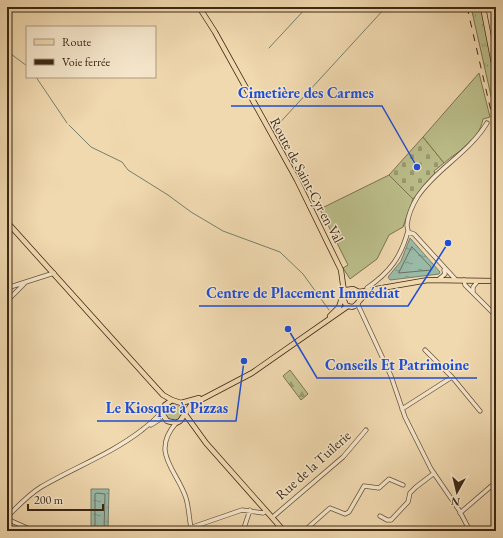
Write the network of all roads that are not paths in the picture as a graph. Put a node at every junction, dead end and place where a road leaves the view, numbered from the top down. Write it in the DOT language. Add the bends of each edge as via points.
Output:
graph roads {
  1 [pos="199,7"];
  2 [pos="483,7"];
  3 [pos="496,74"];
  4 [pos="487,123"];
  5 [pos="7,222"];
  6 [pos="408,232"];
  7 [pos="443,267"];
  8 [pos="54,273"];
  9 [pos="343,277"];
  10 [pos="438,280"];
  11 [pos="456,280"];
  12 [pos="464,280"];
  13 [pos="478,281"];
  14 [pos="496,281"];
  15 [pos="24,284"];
  16 [pos="7,288"];
  17 [pos="350,288"];
  18 [pos="367,288"];
  19 [pos="378,289"];
  20 [pos="344,292"];
  21 [pos="359,292"];
  22 [pos="473,292"];
  23 [pos="342,298"];
  24 [pos="361,299"];
  25 [pos="7,301"];
  26 [pos="358,305"];
  27 [pos="348,306"];
  28 [pos="496,316"];
  29 [pos="324,323"];
  30 [pos="425,350"];
  31 [pos="452,377"];
  32 [pos="152,383"];
  33 [pos="206,397"];
  34 [pos="172,400"];
  35 [pos="181,403"];
  36 [pos="165,404"];
  37 [pos="402,409"];
  38 [pos="162,410"];
  39 [pos="480,411"];
  40 [pos="183,418"];
  41 [pos="159,420"];
  42 [pos="166,420"];
  43 [pos="366,430"];
  44 [pos="135,436"];
  45 [pos="168,437"];
  46 [pos="433,474"];
  47 [pos="496,482"];
  48 [pos="403,486"];
  49 [pos="250,510"];
  50 [pos="266,511"];
  51 [pos="460,513"];
  52 [pos="274,516"];
  53 [pos="380,516"];
  54 [pos="7,518"];
  55 [pos="190,529"];
  56 [pos="34,531"];
  57 [pos="181,531"];
  58 [pos="243,531"];
  59 [pos="284,531"];
  60 [pos="304,531"];
  61 [pos="470,531"];
  1 -- 9 [label="main road, Route de Saint-Cyr en Val" via="297,180"];
  2 -- 3 [label="main road"];
  4 -- 6 [label="street" via="468,148 431,180 417,197 408,218"];
  5 -- 8 [label="main road"];
  6 -- 7 [label="street" via="414,234"];
  6 -- 18 [label="street" via="390,270"];
  7 -- 10 [label="street" via="445,274"];
  7 -- 11 [label="street"];
  8 -- 15 [label="street"];
  8 -- 32 [label="main road"];
  9 -- 17 [label="main road, Route de Saint-Cyr en Val"];
  9 -- 20 [label="main road, Route de Saint-Cyr en Val"];
  10 -- 11 [label="main road"];
  10 -- 19 [label="main road"];
  11 -- 12 [label="main road"];
  12 -- 13 [label="main road"];
  12 -- 22 [label="street" via="465,285"];
  13 -- 14 [label="main road"];
  13 -- 22 [label="street" via="473,287"];
  15 -- 16 [label="street"];
  15 -- 25 [label="street"];
  17 -- 20 [label="main road"];
  17 -- 21 [label="main road"];
  19 -- 21 [label="main road"];
  19 -- 24 [label="main road"];
  20 -- 23 [label="main road"];
  21 -- 24 [label="main road"];
  22 -- 28 [label="street"];
  23 -- 27 [label="main road"];
  23 -- 29 [label="main road" via="339,307"];
  24 -- 26 [label="main road"];
  26 -- 27 [label="main road"];
  26 -- 37 [label="street" via="391,376"];
  27 -- 29 [label="main road"];
  29 -- 33 [label="main road" via="252,373"];
  30 -- 31 [label="street"];
  31 -- 37 [label="street"];
  31 -- 39 [label="street"];
  32 -- 34 [label="main road" via="163,395"];
  32 -- 36 [label="main road"];
  33 -- 35 [label="main road"];
  33 -- 40 [label="main road" via="191,404"];
  34 -- 35 [label="main road"];
  34 -- 36 [label="main road"];
  35 -- 40 [label="main road"];
  36 -- 38 [label="main road"];
  37 -- 46 [label="street"];
  38 -- 42 [label="main road"];
  38 -- 44 [label="street" via="159,416"];
  40 -- 42 [label="main road"];
  40 -- 45 [label="street"];
  40 -- 50 [label="main road"];
  41 -- 42 [label="main road"];
  41 -- 44 [label="street"];
  42 -- 45 [label="street" via="169,426"];
  43 -- 52 [label="street, Rue de la Tuilerie" via="343,457"];
  44 -- 54 [label="street" via="108,453 39,488"];
  45 -- 55 [label="street" via="164,446 165,457 186,498"];
  46 -- 51 [label="street"];
  46 -- 53 [label="street" via="410,493 407,503 391,520"];
  47 -- 51 [label="street"];
  48 -- 60 [label="street" via="389,479 379,488 364,486 349,512 345,514 330,508"];
  49 -- 50 [label="street" via="263,513"];
  49 -- 55 [label="street" via="232,512"];
  49 -- 58 [label="street"];
  50 -- 59 [label="main road"];
  51 -- 61 [label="street"];
  54 -- 56 [label="street"];
  55 -- 57 [label="street"];
}
